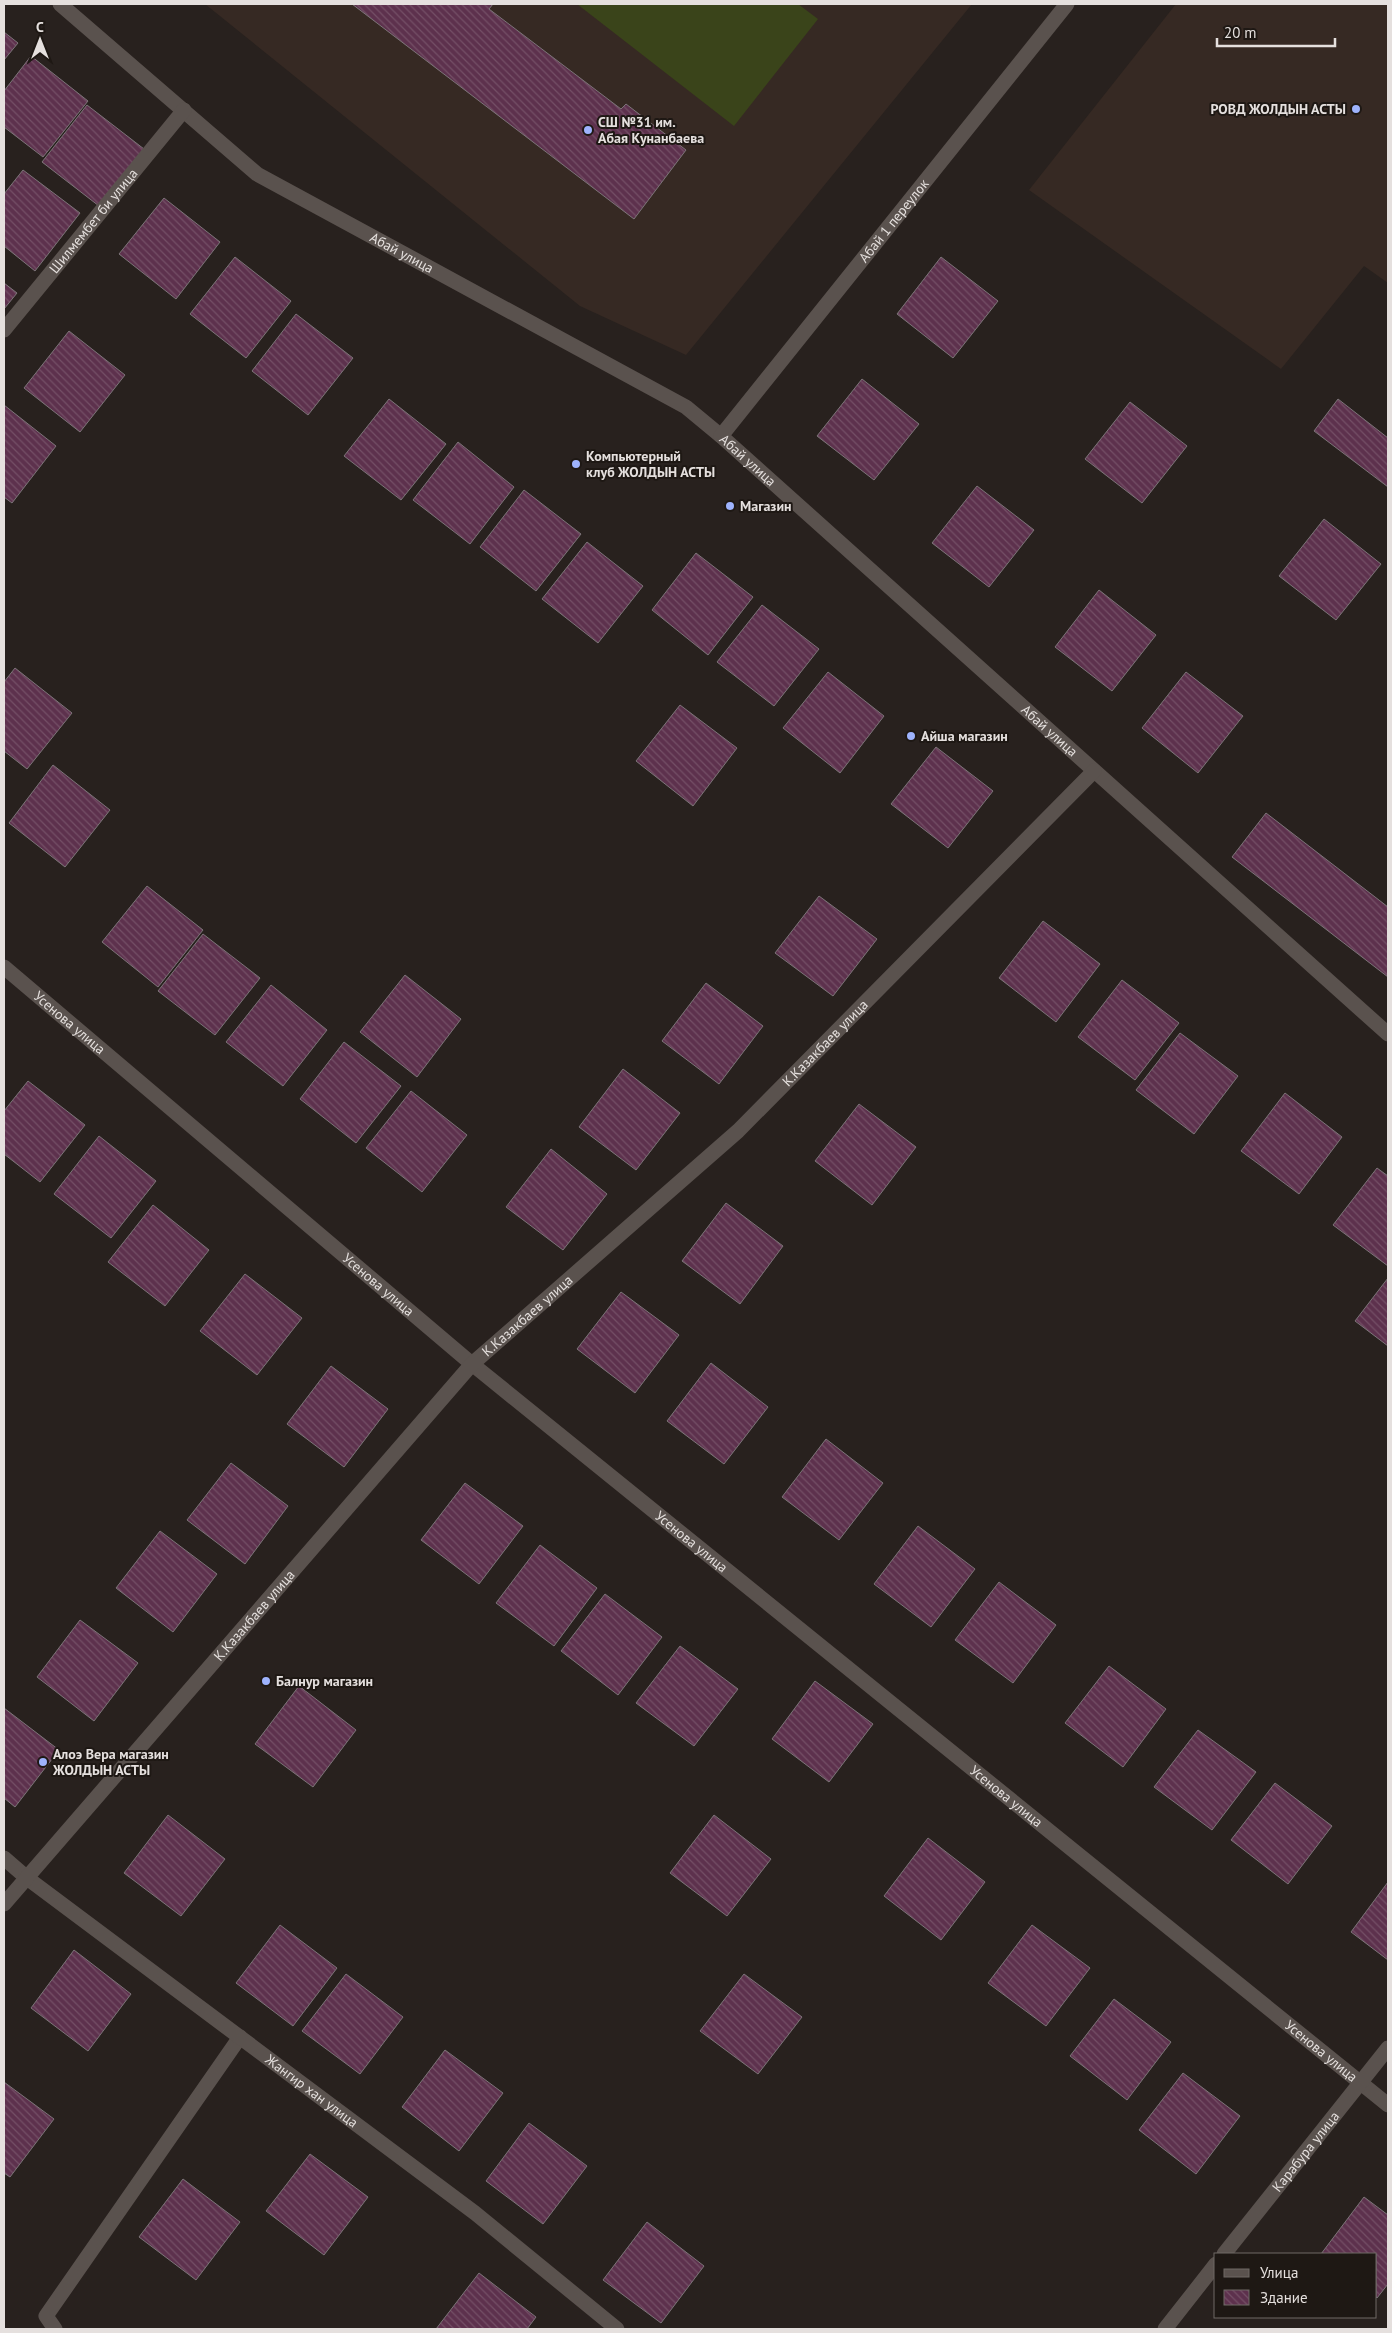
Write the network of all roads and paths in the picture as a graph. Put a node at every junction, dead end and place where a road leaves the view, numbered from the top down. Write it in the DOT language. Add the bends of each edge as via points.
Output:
graph roads {
  1 [pos="60,4"];
  2 [pos="1067,4"];
  3 [pos="184,110"];
  4 [pos="4,330"];
  5 [pos="721,436"];
  6 [pos="1094,771"];
  7 [pos="4,967"];
  8 [pos="1388,1034"];
  9 [pos="472,1364"];
  10 [pos="4,1858"];
  11 [pos="27,1878"];
  12 [pos="4,1904"];
  13 [pos="240,2038"];
  14 [pos="1388,2048"];
  15 [pos="1359,2082"];
  16 [pos="1388,2105"];
  17 [pos="1225,2253"];
  18 [pos="1214,2266"];
  19 [pos="55,2329"];
  20 [pos="617,2329"];
  21 [pos="1164,2329"];
  1 -- 3 [label="street, Абай улица"];
  2 -- 5 [label="street, Абай 1 переулок"];
  3 -- 4 [label="street, Шилмембет би улица"];
  3 -- 5 [label="street, Абай улица" via="257,174 686,407"];
  5 -- 6 [label="street, Абай улица"];
  6 -- 8 [label="street, Абай улица"];
  6 -- 9 [label="street, К.Казакбаев улица" via="738,1131"];
  7 -- 9 [label="street, Усенова улица"];
  9 -- 11 [label="street, К.Казакбаев улица"];
  9 -- 15 [label="street, Усенова улица"];
  10 -- 11 [label="street, Жангир хан улица"];
  11 -- 12 [label="street, К.Казакбаев улица"];
  11 -- 13 [label="street, Жангир хан улица"];
  13 -- 19 [label="street" via="46,2316"];
  13 -- 20 [label="street, Жангир хан улица" via="475,2213"];
  14 -- 15 [label="street, Карабура улица"];
  15 -- 16 [label="street, Усенова улица"];
  15 -- 17 [label="street, Карабура улица"];
  18 -- 21 [label="street"];
}
